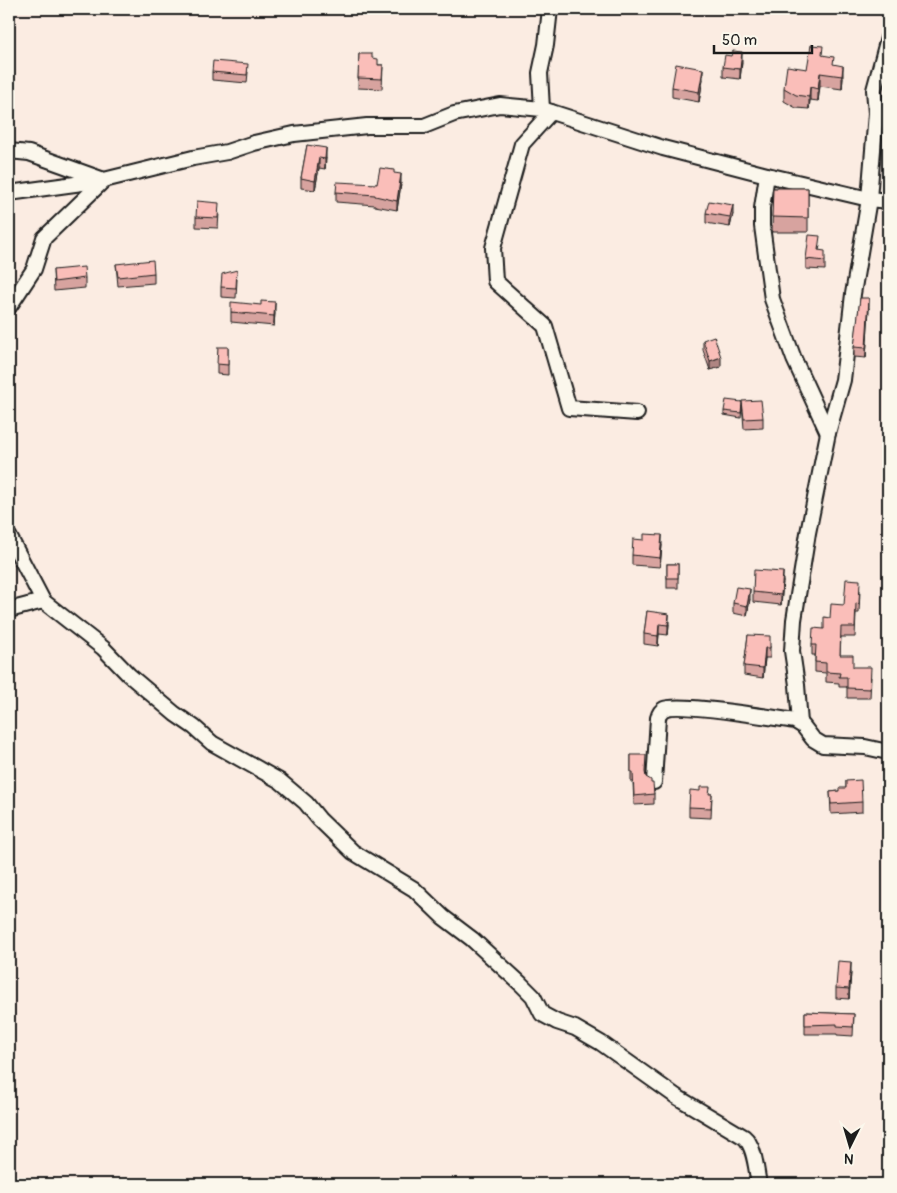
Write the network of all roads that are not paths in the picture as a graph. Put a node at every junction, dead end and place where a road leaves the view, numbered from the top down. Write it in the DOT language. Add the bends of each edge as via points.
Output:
graph roads {
  1 [pos="550,9"];
  2 [pos="888,38"];
  3 [pos="546,110"];
  4 [pos="9,151"];
  5 [pos="767,176"];
  6 [pos="104,180"];
  7 [pos="9,193"];
  8 [pos="869,199"];
  9 [pos="888,201"];
  10 [pos="9,307"];
  11 [pos="637,413"];
  12 [pos="828,433"];
  13 [pos="9,536"];
  14 [pos="43,601"];
  15 [pos="9,610"];
  16 [pos="800,723"];
  17 [pos="888,752"];
  18 [pos="654,782"];
  19 [pos="759,1184"];
  1 -- 3 [label="street" via="540,73"];
  2 -- 8 [label="street" via="874,90 876,113"];
  3 -- 5 [label="street" via="663,148"];
  3 -- 6 [label="street" via="500,105 454,114 424,126 367,126 294,134"];
  3 -- 11 [label="street" via="522,144 493,248 496,281 545,326 569,408"];
  4 -- 6 [label="street" via="29,153"];
  5 -- 8 [label="street"];
  5 -- 12 [label="street" via="762,217 772,299 794,359"];
  6 -- 7 [label="street"];
  6 -- 10 [label="street" via="44,238 34,269"];
  8 -- 9 [label="street"];
  8 -- 12 [label="street" via="843,380"];
  12 -- 16 [label="street" via="794,620 792,652"];
  13 -- 14 [label="street"];
  14 -- 15 [label="street"];
  14 -- 19 [label="street" via="212,743 280,781 353,852 414,889 521,984 533,996 542,1014 602,1043 677,1097 749,1141"];
  16 -- 17 [label="street" via="823,746 865,747"];
  16 -- 18 [label="street" via="690,708 665,708 658,718"];
}
